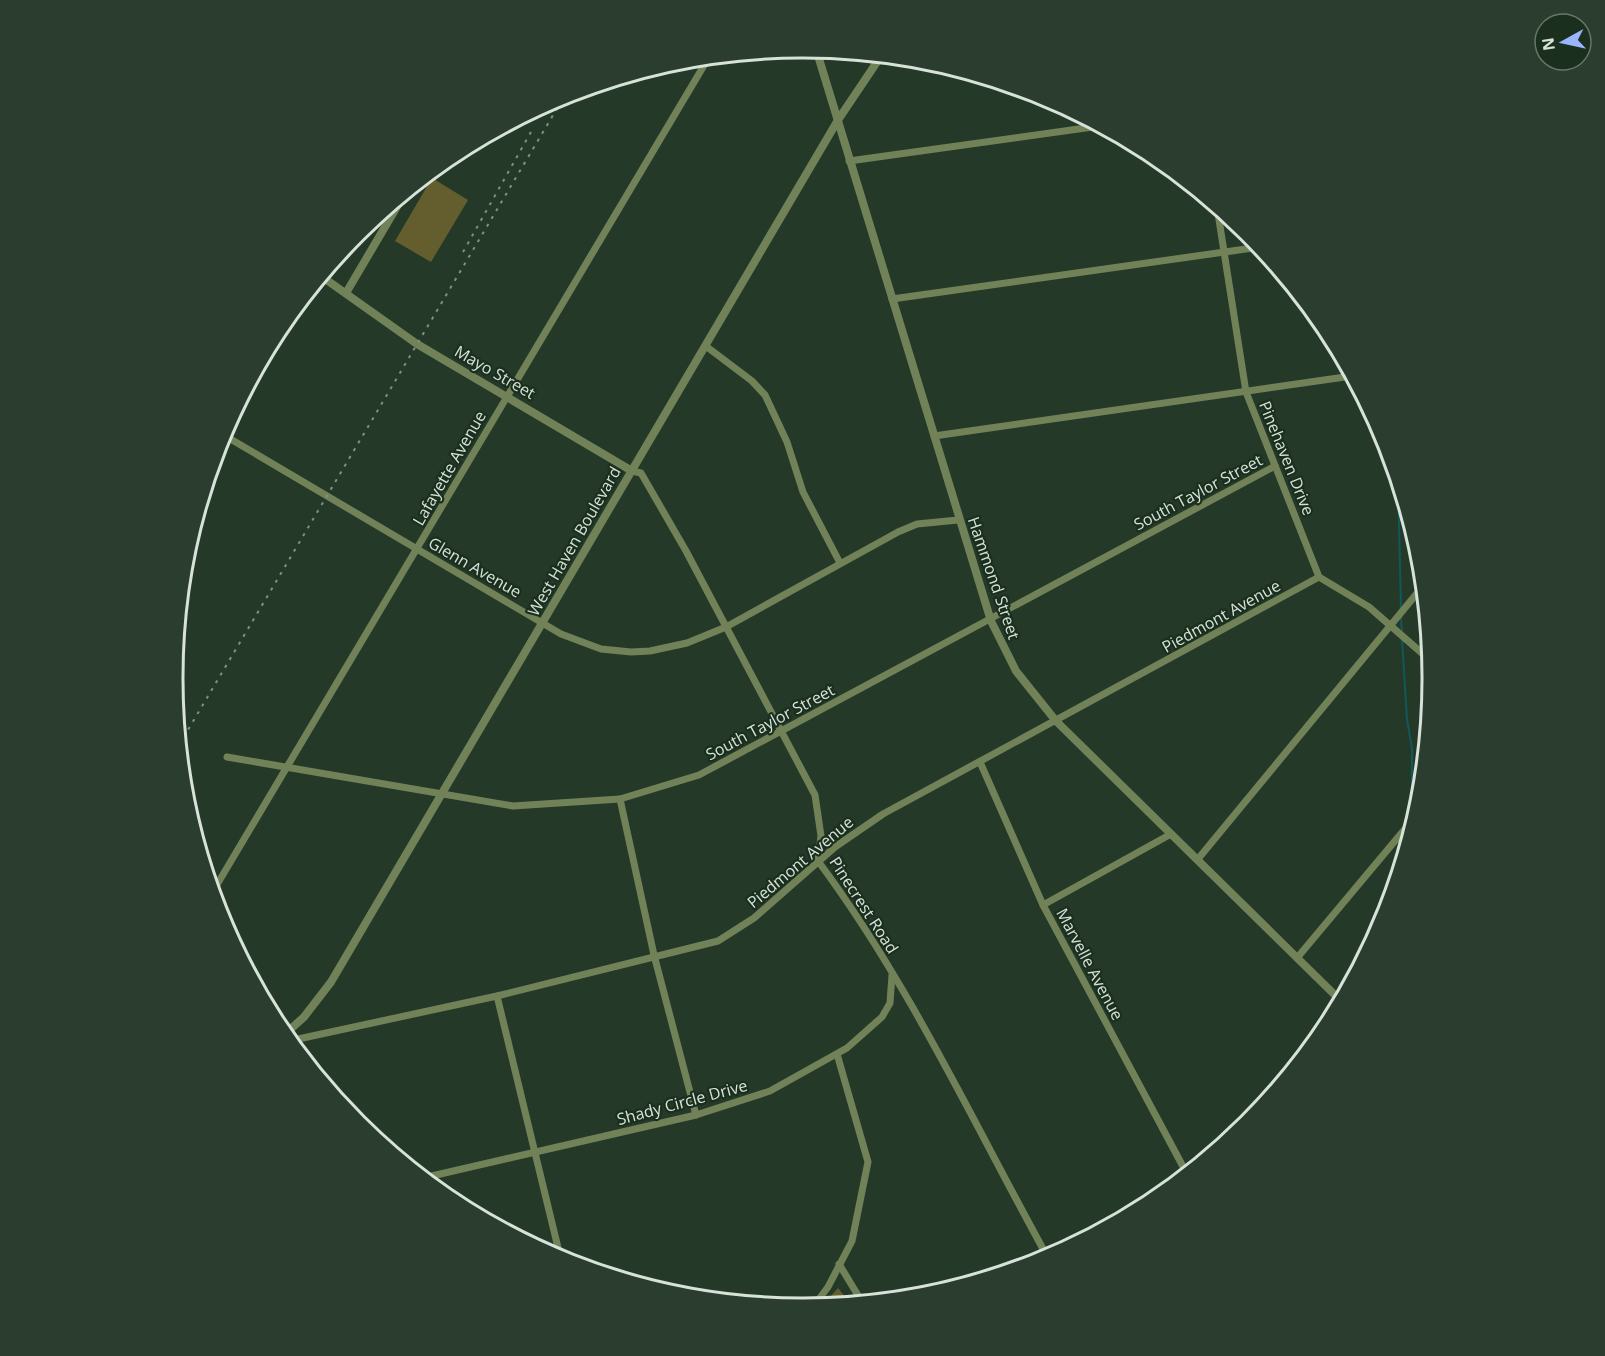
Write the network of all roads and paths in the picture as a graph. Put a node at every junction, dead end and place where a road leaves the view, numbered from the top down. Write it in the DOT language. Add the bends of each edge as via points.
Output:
graph roads {
  1 [pos="819,59"];
  2 [pos="876,63"];
  3 [pos="703,67"];
  4 [pos="838,120"];
  5 [pos="1087,128"];
  6 [pos="849,161"];
  7 [pos="394,212"];
  8 [pos="1219,219"];
  9 [pos="1249,249"];
  10 [pos="1223,252"];
  11 [pos="328,281"];
  12 [pos="346,293"];
  13 [pos="892,299"];
  14 [pos="707,347"];
  15 [pos="1344,377"];
  16 [pos="1246,392"];
  17 [pos="507,396"];
  18 [pos="934,436"];
  19 [pos="231,439"];
  20 [pos="1275,466"];
  21 [pos="632,471"];
  22 [pos="958,520"];
  23 [pos="417,549"];
  24 [pos="840,563"];
  25 [pos="1319,578"];
  26 [pos="1416,594"];
  27 [pos="991,621"];
  28 [pos="543,623"];
  29 [pos="1392,625"];
  30 [pos="726,627"];
  31 [pos="1421,652"];
  32 [pos="1056,721"];
  33 [pos="782,731"];
  34 [pos="227,757"];
  35 [pos="980,762"];
  36 [pos="288,766"];
  37 [pos="441,794"];
  38 [pos="620,799"];
  39 [pos="1171,834"];
  40 [pos="1402,834"];
  41 [pos="1198,859"];
  42 [pos="818,861"];
  43 [pos="218,883"];
  44 [pos="1043,905"];
  45 [pos="654,955"];
  46 [pos="1297,958"];
  47 [pos="892,972"];
  48 [pos="1335,994"];
  49 [pos="497,996"];
  50 [pos="292,1028"];
  51 [pos="299,1039"];
  52 [pos="837,1054"];
  53 [pos="696,1115"];
  54 [pos="535,1151"];
  55 [pos="1183,1167"];
  56 [pos="434,1175"];
  57 [pos="558,1247"];
  58 [pos="1043,1249"];
  59 [pos="839,1264"];
  60 [pos="857,1295"];
  61 [pos="820,1297"];
  1 -- 4 [label="street, Hammond Street"];
  2 -- 4 [label="street, West Haven Boulevard"];
  3 -- 17 [label="street, Lafayette Avenue"];
  4 -- 6 [label="street, Hammond Street"];
  4 -- 14 [label="street, West Haven Boulevard"];
  5 -- 6 [label="street"];
  6 -- 13 [label="street, Hammond Street"];
  7 -- 12 [label="street"];
  8 -- 10 [label="street, Pinehaven Drive"];
  9 -- 10 [label="street"];
  10 -- 13 [label="street"];
  10 -- 16 [label="street, Pinehaven Drive"];
  11 -- 12 [label="street, Mayo Street"];
  12 -- 17 [label="street, Mayo Street" via="417,344"];
  13 -- 18 [label="street, Hammond Street"];
  14 -- 21 [label="street, West Haven Boulevard"];
  14 -- 24 [label="street" via="765,395 803,492"];
  15 -- 16 [label="street"];
  16 -- 18 [label="street"];
  16 -- 20 [label="street, Pinehaven Drive"];
  17 -- 21 [label="street, Mayo Street"];
  17 -- 23 [label="street, Lafayette Avenue"];
  18 -- 22 [label="street, Hammond Street"];
  19 -- 23 [label="street, Glenn Avenue"];
  20 -- 25 [label="street, Pinehaven Drive"];
  20 -- 27 [label="street, South Taylor Street"];
  21 -- 28 [label="street, West Haven Boulevard"];
  21 -- 30 [label="street, Pinecrest Road" via="641,473"];
  22 -- 24 [label="street, Glenn Avenue" via="917,524"];
  22 -- 27 [label="street, Hammond Street"];
  23 -- 28 [label="street, Glenn Avenue"];
  23 -- 36 [label="street, Lafayette Avenue"];
  24 -- 30 [label="street, Glenn Avenue"];
  25 -- 29 [label="street"];
  25 -- 32 [label="street, Piedmont Avenue"];
  26 -- 29 [label="street"];
  27 -- 32 [label="street, Hammond Street" via="1003,651"];
  27 -- 33 [label="street, South Taylor Street"];
  28 -- 30 [label="street, Glenn Avenue" via="601,649 631,652 687,643"];
  28 -- 37 [label="street, West Haven Boulevard"];
  29 -- 31 [label="street"];
  29 -- 41 [label="street"];
  30 -- 33 [label="street, Pinecrest Road"];
  32 -- 35 [label="street, Piedmont Avenue"];
  32 -- 39 [label="street, Hammond Street"];
  33 -- 38 [label="street, South Taylor Street" via="699,775"];
  33 -- 42 [label="street, Pinecrest Road" via="815,795 821,836"];
  34 -- 36 [label="street, South Taylor Street"];
  35 -- 42 [label="street, Piedmont Avenue" via="883,814"];
  35 -- 44 [label="street, Marvelle Avenue"];
  36 -- 37 [label="street, South Taylor Street"];
  36 -- 43 [label="street, Lafayette Avenue"];
  37 -- 38 [label="street, South Taylor Street" via="513,806"];
  37 -- 50 [label="street, West Haven Boulevard" via="331,982"];
  38 -- 45 [label="street"];
  39 -- 41 [label="street, Hammond Street"];
  39 -- 44 [label="street"];
  40 -- 46 [label="street"];
  41 -- 46 [label="street, Hammond Street"];
  42 -- 45 [label="street, Piedmont Avenue" via="733,933"];
  42 -- 47 [label="street, Pinecrest Road"];
  44 -- 55 [label="street, Marvelle Avenue"];
  45 -- 49 [label="street, Piedmont Avenue"];
  45 -- 53 [label="street"];
  46 -- 48 [label="street, Hammond Street"];
  47 -- 52 [label="street, Shady Circle Drive" via="893,990 882,1017"];
  47 -- 58 [label="street, Pinecrest Road"];
  49 -- 51 [label="street, Piedmont Avenue"];
  49 -- 54 [label="street"];
  52 -- 53 [label="street, Shady Circle Drive" via="770,1091"];
  52 -- 59 [label="street" via="868,1162 858,1220"];
  53 -- 54 [label="street, Shady Circle Drive"];
  54 -- 56 [label="street, Shady Circle Drive"];
  54 -- 57 [label="street"];
  59 -- 60 [label="street"];
  59 -- 61 [label="street"];
}
